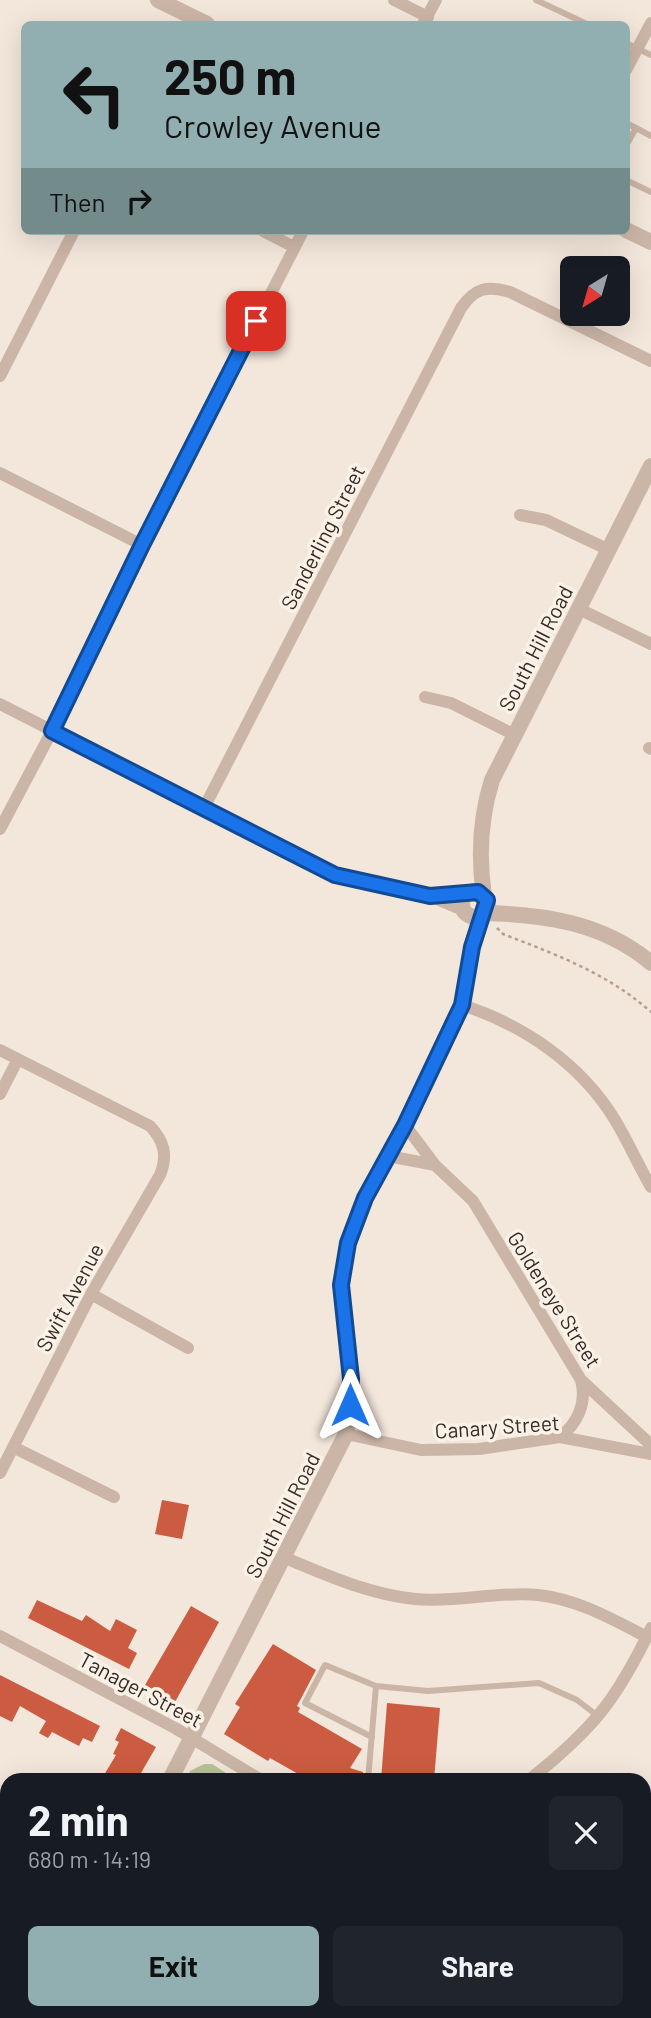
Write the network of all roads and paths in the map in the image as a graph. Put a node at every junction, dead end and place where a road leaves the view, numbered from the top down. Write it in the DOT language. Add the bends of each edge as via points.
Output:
graph roads {
  1 [pos="158,0"];
  2 [pos="394,0"];
  3 [pos="436,0"];
  4 [pos="536,0"];
  5 [pos="201,21"];
  6 [pos="425,21"];
  7 [pos="581,21"];
  8 [pos="651,23"];
  9 [pos="632,46"];
  10 [pos="651,55"];
  11 [pos="630,125"];
  12 [pos="636,128"];
  13 [pos="651,136"];
  14 [pos="630,139"];
  15 [pos="630,182"];
  16 [pos="651,192"];
  17 [pos="630,232"];
  18 [pos="72,235"];
  19 [pos="271,235"];
  20 [pos="301,235"];
  21 [pos="650,239"];
  22 [pos="294,247"];
  23 [pos="651,360"];
  24 [pos="0,376"];
  25 [pos="651,466"];
  26 [pos="0,473"];
  27 [pos="520,515"];
  28 [pos="142,545"];
  29 [pos="609,550"];
  30 [pos="579,609"];
  31 [pos="651,644"];
  32 [pos="425,697"];
  33 [pos="0,704"];
  34 [pos="52,731"];
  35 [pos="515,734"];
  36 [pos="204,808"];
  37 [pos="0,829"];
  38 [pos="475,904"];
  39 [pos="497,928"];
  40 [pos="651,963"];
  41 [pos="462,1005"];
  42 [pos="651,1012"];
  43 [pos="0,1049"];
  44 [pos="18,1059"];
  45 [pos="0,1094"];
  46 [pos="405,1125"];
  47 [pos="388,1156"];
  48 [pos="435,1165"];
  49 [pos="651,1186"];
  50 [pos="91,1294"];
  51 [pos="188,1348"];
  52 [pos="581,1381"];
  53 [pos="346,1434"];
  54 [pos="560,1437"];
  55 [pos="651,1446"];
  56 [pos="13,1447"];
  57 [pos="651,1454"];
  58 [pos="0,1473"];
  59 [pos="114,1497"];
  60 [pos="283,1557"];
  61 [pos="649,1632"];
  62 [pos="0,1636"];
  63 [pos="376,1686"];
  64 [pos="600,1717"];
  65 [pos="372,1737"];
  66 [pos="191,1738"];
  67 [pos="174,1773"];
  68 [pos="249,1773"];
  69 [pos="369,1773"];
  70 [pos="537,1773"];
  1 -- 5 [label="street"];
  2 -- 6 [label="street"];
  3 -- 6 [label="street"];
  4 -- 7 [label="lane"];
  8 -- 9 [label="street"];
  9 -- 10 [label="lane"];
  11 -- 12 [label="lane"];
  12 -- 13 [label="lane"];
  12 -- 14 [label="lane"];
  15 -- 16 [label="lane"];
  17 -- 21 [label="street"];
  18 -- 24 [label="street"];
  19 -- 22 [label="street"];
  20 -- 22 [label="street"];
  22 -- 28 [label="street"];
  23 -- 36 [label="street, Sanderling Street" via="510,292 480,288 461,308"];
  25 -- 29 [label="street, South Hill Road"];
  26 -- 28 [label="street"];
  27 -- 29 [label="street" via="546,520"];
  28 -- 34 [label="street"];
  29 -- 30 [label="street, South Hill Road"];
  30 -- 31 [label="street"];
  30 -- 35 [label="street, South Hill Road"];
  32 -- 35 [label="street" via="451,703"];
  33 -- 34 [label="street"];
  34 -- 36 [label="street"];
  34 -- 37 [label="street"];
  35 -- 38 [label="street, South Hill Road" via="486,801"];
  36 -- 38 [label="street" via="335,875"];
  38 -- 40 [label="street" via="582,925 628,946"];
  38 -- 41 [label="street, South Hill Road"];
  39 -- 42 [label="path" via="590,969"];
  41 -- 46 [label="street, South Hill Road"];
  41 -- 49 [label="street" via="523,1032 581,1076 616,1121"];
  43 -- 44 [label="street"];
  44 -- 45 [label="street"];
  44 -- 50 [label="street, Swift Avenue" via="140,1120 161,1139 165,1156 160,1175"];
  46 -- 47 [label="street, South Hill Road"];
  46 -- 48 [label="street, Goldeneye Street"];
  47 -- 48 [label="street"];
  47 -- 53 [label="street, South Hill Road" via="360,1210 342,1269 341,1301 351,1379"];
  48 -- 52 [label="street, Goldeneye Street" via="473,1201"];
  50 -- 51 [label="street"];
  50 -- 56 [label="street, Swift Avenue"];
  52 -- 54 [label="street" via="584,1400 572,1425"];
  52 -- 55 [label="street, Goldeneye Street"];
  53 -- 54 [label="street, Canary Street" via="402,1448 440,1451"];
  53 -- 60 [label="street, South Hill Road"];
  54 -- 57 [label="street, Canary Street"];
  56 -- 58 [label="street, Swift Avenue"];
  56 -- 59 [label="street"];
  60 -- 61 [label="street" via="354,1586 416,1599 536,1595 561,1599"];
  60 -- 66 [label="street, South Hill Road"];
  61 -- 64 [label="street"];
  62 -- 66 [label="street, Tanager Street"];
  63 -- 64 [label="lane" via="428,1691 539,1683 578,1700"];
  63 -- 65 [label="lane"];
  63 -- 65 [label="lane" via="325,1665 305,1703"];
  64 -- 70 [label="street"];
  65 -- 69 [label="lane"];
  66 -- 67 [label="street, South Hill Road"];
  66 -- 68 [label="street, Tanager Street"];
}
